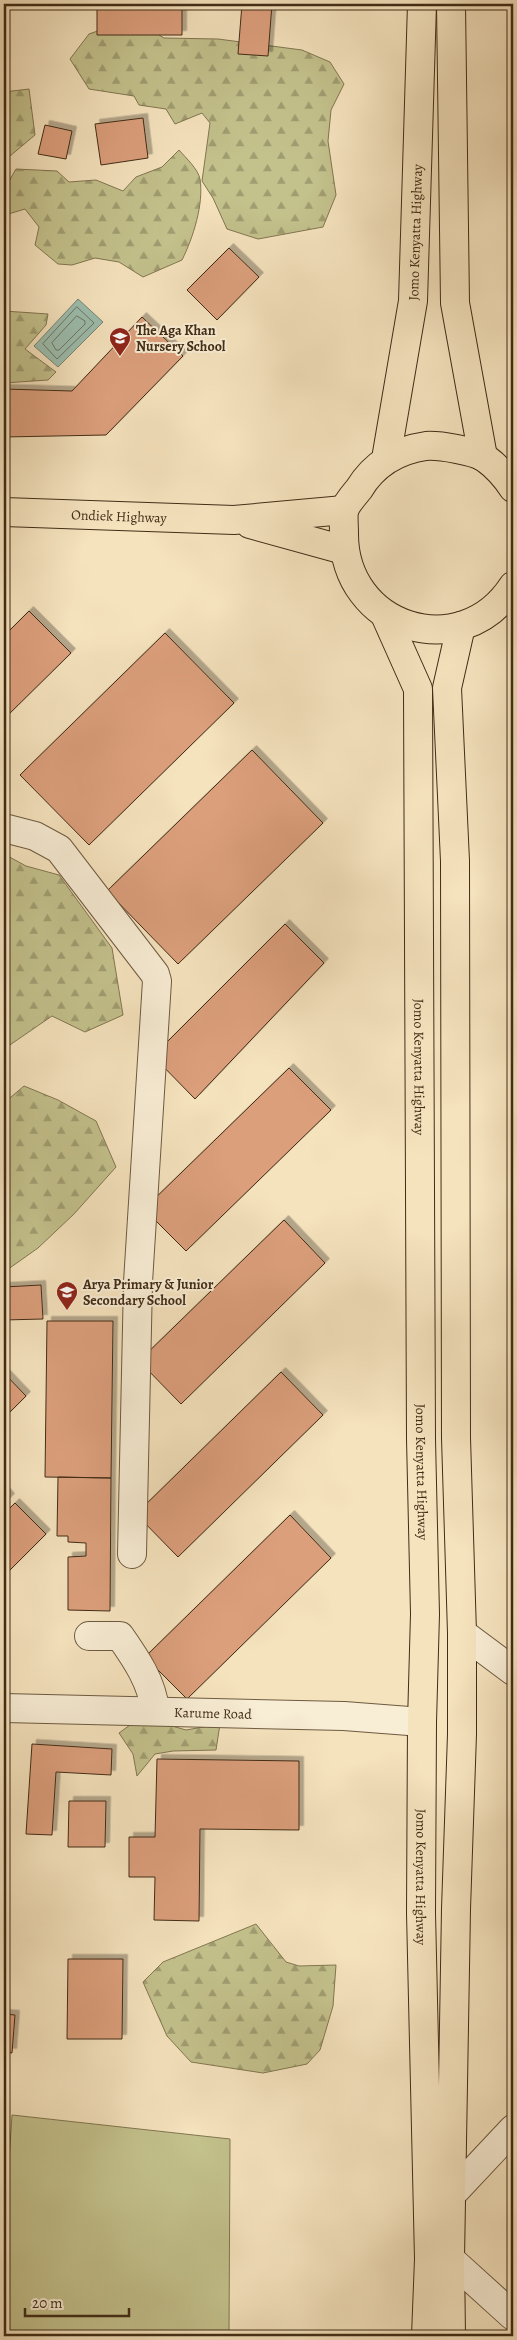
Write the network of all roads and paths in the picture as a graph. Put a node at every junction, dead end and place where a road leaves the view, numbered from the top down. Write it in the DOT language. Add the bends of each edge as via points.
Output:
graph roads {
  1 [pos="422,4"];
  2 [pos="451,4"];
  3 [pos="483,457"];
  4 [pos="386,459"];
  5 [pos="513,488"];
  6 [pos="344,510"];
  7 [pos="4,512"];
  8 [pos="234,520"];
  9 [pos="344,550"];
  10 [pos="513,586"];
  11 [pos="385,615"];
  12 [pos="461,626"];
  13 [pos="4,828"];
  14 [pos="132,1554"];
  15 [pos="462,1632"];
  16 [pos="89,1636"];
  17 [pos="513,1670"];
  18 [pos="4,1708"];
  19 [pos="155,1710"];
  20 [pos="422,1722"];
  21 [pos="513,2129"];
  22 [pos="452,2194"];
  23 [pos="450,2259"];
  24 [pos="513,2316"];
  25 [pos="426,2336"];
  26 [pos="452,2336"];
  1 -- 4 [label="main road, Jomo Kenyatta Highway" via="413,301"];
  2 -- 3 [label="main road" via="455,303"];
  3 -- 4 [label="main road" via="437,445 411,448"];
  3 -- 5 [label="main road" via="506,477"];
  4 -- 6 [label="main road" via="367,476"];
  6 -- 8 [label="main road, Ondiek Highway"];
  6 -- 9 [label="main road, Jomo Kenyatta Highway"];
  7 -- 8 [label="main road, Ondiek Highway"];
  8 -- 9 [label="main road, Ondiek Highway"];
  9 -- 11 [label="main road, Jomo Kenyatta Highway" via="351,575 365,598"];
  10 -- 12 [label="main road, Jomo Kenyatta Highway" via="485,616"];
  11 -- 12 [label="main road, Jomo Kenyatta Highway" via="408,626 426,629"];
  11 -- 20 [label="main road, Jomo Kenyatta Highway" via="418,689 421,1429 425,1614"];
  12 -- 15 [label="main road" via="447,688 456,861 456,1438"];
  13 -- 14 [label="street" via="35,836 58,849 155,974 157,981 138,1282"];
  15 -- 17 [label="street"];
  15 -- 22 [label="main road"];
  16 -- 19 [label="street" via="120,1636 143,1670"];
  18 -- 19 [label="street, Karume Road"];
  19 -- 20 [label="street, Karume Road"];
  20 -- 25 [label="main road, Jomo Kenyatta Highway" via="421,1913 428,2259"];
  21 -- 22 [label="street"];
  22 -- 23 [label="main road"];
  23 -- 24 [label="street"];
  23 -- 26 [label="main road"];
}
